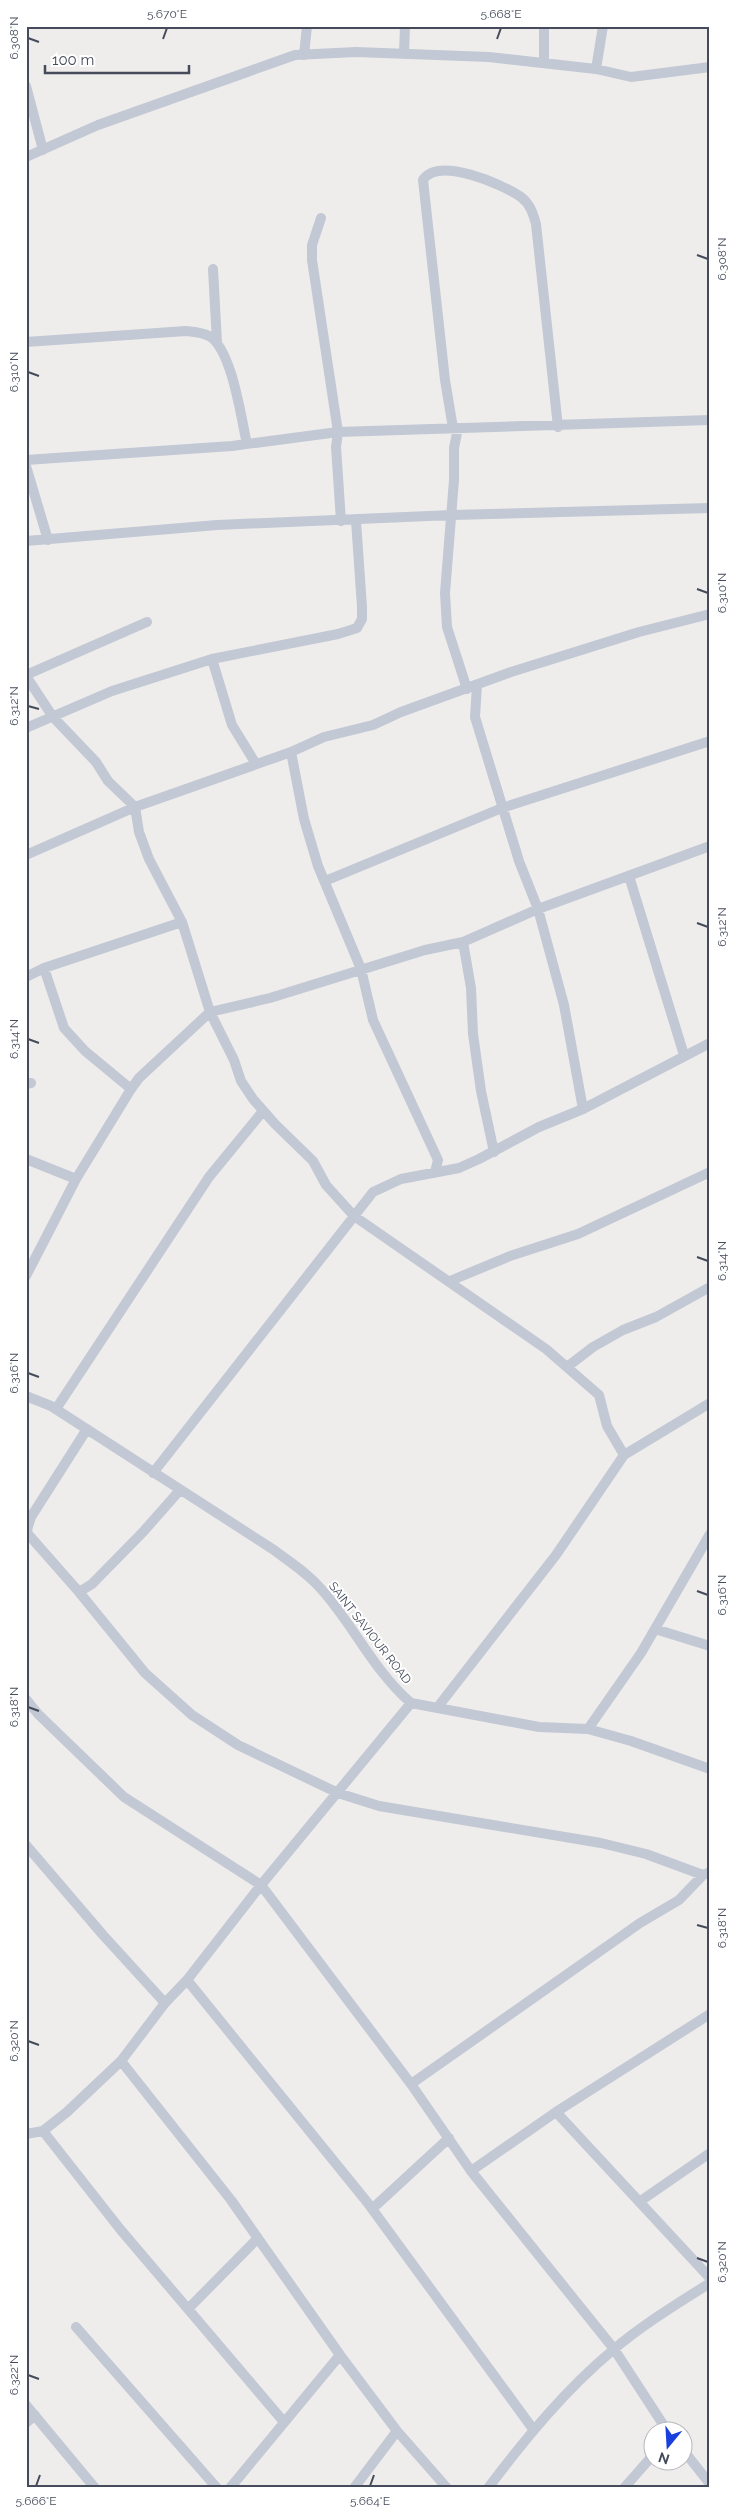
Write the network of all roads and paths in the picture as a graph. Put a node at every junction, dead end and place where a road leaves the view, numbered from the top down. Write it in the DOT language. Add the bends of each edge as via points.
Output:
graph roads {
  1 [pos="307,26"];
  2 [pos="406,26"];
  3 [pos="544,26"];
  4 [pos="603,26"];
  5 [pos="404,53"];
  6 [pos="304,55"];
  7 [pos="544,63"];
  8 [pos="710,67"];
  9 [pos="596,69"];
  10 [pos="26,86"];
  11 [pos="43,150"];
  12 [pos="26,157"];
  13 [pos="321,218"];
  14 [pos="213,269"];
  15 [pos="26,342"];
  16 [pos="217,343"];
  17 [pos="710,420"];
  18 [pos="558,427"];
  19 [pos="455,428"];
  20 [pos="338,432"];
  21 [pos="247,444"];
  22 [pos="26,460"];
  23 [pos="26,466"];
  24 [pos="710,508"];
  25 [pos="452,515"];
  26 [pos="341,521"];
  27 [pos="356,521"];
  28 [pos="48,540"];
  29 [pos="26,541"];
  30 [pos="710,614"];
  31 [pos="147,622"];
  32 [pos="212,659"];
  33 [pos="26,675"];
  34 [pos="472,687"];
  35 [pos="53,717"];
  36 [pos="26,728"];
  37 [pos="710,741"];
  38 [pos="291,752"];
  39 [pos="256,764"];
  40 [pos="135,808"];
  41 [pos="502,808"];
  42 [pos="710,846"];
  43 [pos="26,855"];
  44 [pos="629,876"];
  45 [pos="324,881"];
  46 [pos="538,909"];
  47 [pos="182,922"];
  48 [pos="463,942"];
  49 [pos="44,968"];
  50 [pos="361,969"];
  51 [pos="26,977"];
  52 [pos="210,1012"];
  53 [pos="710,1043"];
  54 [pos="684,1055"];
  55 [pos="131,1089"];
  56 [pos="583,1109"];
  57 [pos="263,1111"];
  58 [pos="494,1152"];
  59 [pos="26,1159"];
  60 [pos="435,1172"];
  61 [pos="710,1172"];
  62 [pos="76,1179"];
  63 [pos="354,1216"];
  64 [pos="26,1276"];
  65 [pos="450,1281"];
  66 [pos="710,1287"];
  67 [pos="567,1366"];
  68 [pos="26,1396"];
  69 [pos="710,1403"];
  70 [pos="56,1409"];
  71 [pos="86,1429"];
  72 [pos="624,1455"];
  73 [pos="153,1473"];
  74 [pos="180,1490"];
  75 [pos="710,1534"];
  76 [pos="79,1592"];
  77 [pos="655,1628"];
  78 [pos="710,1646"];
  79 [pos="26,1699"];
  80 [pos="411,1703"];
  81 [pos="437,1708"];
  82 [pos="588,1729"];
  83 [pos="710,1769"];
  84 [pos="338,1792"];
  85 [pos="26,1844"];
  86 [pos="706,1874"];
  87 [pos="261,1885"];
  88 [pos="187,1980"];
  89 [pos="165,2003"];
  90 [pos="710,2014"];
  91 [pos="122,2061"];
  92 [pos="411,2084"];
  93 [pos="556,2112"];
  94 [pos="43,2131"];
  95 [pos="26,2134"];
  96 [pos="449,2138"];
  97 [pos="710,2153"];
  98 [pos="471,2171"];
  99 [pos="639,2202"];
  100 [pos="372,2209"];
  101 [pos="258,2238"];
  102 [pos="710,2278"];
  103 [pos="710,2283"];
  104 [pos="188,2309"];
  105 [pos="76,2327"];
  106 [pos="614,2349"];
  107 [pos="340,2355"];
  108 [pos="26,2405"];
  109 [pos="35,2415"];
  110 [pos="284,2422"];
  111 [pos="661,2422"];
  112 [pos="26,2424"];
  113 [pos="533,2429"];
  114 [pos="397,2430"];
  115 [pos="694,2464"];
  116 [pos="644,2465"];
  117 [pos="710,2484"];
  118 [pos="95,2488"];
  119 [pos="217,2488"];
  120 [pos="230,2488"];
  121 [pos="354,2488"];
  122 [pos="447,2488"];
  123 [pos="488,2488"];
  124 [pos="624,2488"];
  1 -- 6 [label="street"];
  2 -- 5 [label="street"];
  3 -- 7 [label="street"];
  4 -- 9 [label="street"];
  5 -- 6 [label="street"];
  5 -- 7 [label="street"];
  6 -- 11 [label="street" via="295,55 163,100"];
  7 -- 9 [label="street"];
  8 -- 9 [label="street" via="631,77"];
  10 -- 11 [label="street"];
  11 -- 12 [label="street"];
  13 -- 20 [label="street" via="312,245 312,260"];
  14 -- 16 [label="street"];
  15 -- 16 [label="street" via="186,331 199,332"];
  16 -- 21 [label="street" via="226,360"];
  17 -- 18 [label="street"];
  18 -- 19 [label="street" via="499,425"];
  18 -- 19 [label="street" via="536,224 531,208 521,197 501,187 457,170 436,170 423,180 444,371"];
  19 -- 20 [label="street"];
  19 -- 25 [label="street"];
  20 -- 21 [label="street"];
  20 -- 26 [label="street"];
  21 -- 22 [label="street"];
  23 -- 28 [label="street"];
  24 -- 25 [label="street"];
  25 -- 27 [label="street"];
  25 -- 34 [label="street" via="445,593 447,627"];
  26 -- 27 [label="street"];
  26 -- 28 [label="street" via="217,525"];
  27 -- 32 [label="street" via="362,608 362,619 357,628"];
  28 -- 29 [label="street"];
  30 -- 34 [label="street" via="639,632"];
  31 -- 33 [label="street"];
  32 -- 35 [label="street" via="112,691"];
  32 -- 39 [label="street" via="232,725"];
  33 -- 35 [label="street"];
  34 -- 38 [label="street" via="373,725 324,737"];
  34 -- 41 [label="street" via="475,717"];
  35 -- 36 [label="street"];
  35 -- 40 [label="street"];
  37 -- 41 [label="street"];
  38 -- 39 [label="street"];
  38 -- 45 [label="street" via="304,819"];
  39 -- 40 [label="street"];
  40 -- 43 [label="street"];
  40 -- 47 [label="street" via="149,859"];
  41 -- 45 [label="street"];
  41 -- 46 [label="street"];
  42 -- 44 [label="street"];
  44 -- 46 [label="street"];
  44 -- 54 [label="street"];
  45 -- 50 [label="street"];
  46 -- 48 [label="street"];
  46 -- 56 [label="street" via="564,1005"];
  47 -- 49 [label="street"];
  47 -- 52 [label="street"];
  48 -- 50 [label="street"];
  48 -- 58 [label="street" via="481,1091"];
  49 -- 51 [label="street"];
  49 -- 55 [label="street" via="64,1028 85,1051"];
  50 -- 52 [label="street" via="270,998"];
  50 -- 60 [label="street" via="373,1020 438,1160"];
  52 -- 55 [label="street"];
  52 -- 57 [label="street" via="241,1081"];
  53 -- 54 [label="street"];
  54 -- 56 [label="street"];
  55 -- 62 [label="street"];
  56 -- 58 [label="street" via="539,1127"];
  57 -- 63 [label="street" via="313,1161 326,1185"];
  57 -- 70 [label="street" via="209,1176"];
  58 -- 60 [label="street" via="459,1168"];
  59 -- 62 [label="street"];
  60 -- 63 [label="street" via="401,1179 373,1192"];
  61 -- 65 [label="street" via="578,1234 510,1256"];
  62 -- 64 [label="street"];
  63 -- 65 [label="street"];
  63 -- 73 [label="street"];
  65 -- 67 [label="street"];
  66 -- 67 [label="street" via="656,1317 623,1330"];
  67 -- 72 [label="street" via="599,1395 607,1426"];
  68 -- 70 [label="street, SAINT SAVIOUR ROAD"];
  69 -- 72 [label="street"];
  70 -- 71 [label="street, SAINT SAVIOUR ROAD"];
  71 -- 73 [label="street, SAINT SAVIOUR ROAD"];
  71 -- 76 [label="street" via="31,1517 27,1530"];
  72 -- 81 [label="street" via="556,1555"];
  73 -- 74 [label="street, SAINT SAVIOUR ROAD"];
  74 -- 76 [label="street" via="144,1532 92,1584"];
  74 -- 80 [label="street, SAINT SAVIOUR ROAD" via="302,1571 322,1590 395,1689"];
  75 -- 77 [label="street"];
  76 -- 84 [label="street" via="145,1673 192,1715 238,1745"];
  77 -- 78 [label="street"];
  77 -- 82 [label="street"];
  79 -- 87 [label="street" via="124,1797"];
  80 -- 81 [label="street, SAINT SAVIOUR ROAD"];
  80 -- 84 [label="street"];
  81 -- 82 [label="street, SAINT SAVIOUR ROAD" via="539,1727"];
  82 -- 83 [label="street, SAINT SAVIOUR ROAD"];
  84 -- 86 [label="street" via="379,1806 601,1843"];
  84 -- 87 [label="street"];
  85 -- 89 [label="street"];
  86 -- 92 [label="street" via="679,1900"];
  87 -- 88 [label="street"];
  87 -- 92 [label="street"];
  88 -- 89 [label="street"];
  88 -- 100 [label="street"];
  89 -- 91 [label="street"];
  90 -- 93 [label="street"];
  91 -- 94 [label="street"];
  91 -- 101 [label="street"];
  92 -- 96 [label="street"];
  93 -- 98 [label="street"];
  93 -- 99 [label="street"];
  94 -- 95 [label="street"];
  94 -- 104 [label="street"];
  96 -- 98 [label="street"];
  96 -- 100 [label="street"];
  97 -- 99 [label="street"];
  98 -- 106 [label="street"];
  99 -- 102 [label="street"];
  100 -- 113 [label="street"];
  101 -- 104 [label="street"];
  101 -- 107 [label="street"];
  103 -- 106 [label="street"];
  104 -- 110 [label="street"];
  105 -- 119 [label="street"];
  106 -- 111 [label="street"];
  106 -- 113 [label="street" via="580,2379"];
  107 -- 110 [label="street"];
  107 -- 114 [label="street"];
  108 -- 109 [label="street"];
  109 -- 112 [label="street"];
  109 -- 118 [label="street"];
  110 -- 120 [label="street"];
  113 -- 123 [label="street"];
  114 -- 121 [label="street"];
  114 -- 122 [label="street"];
  115 -- 117 [label="street"];
  116 -- 124 [label="street"];
}
